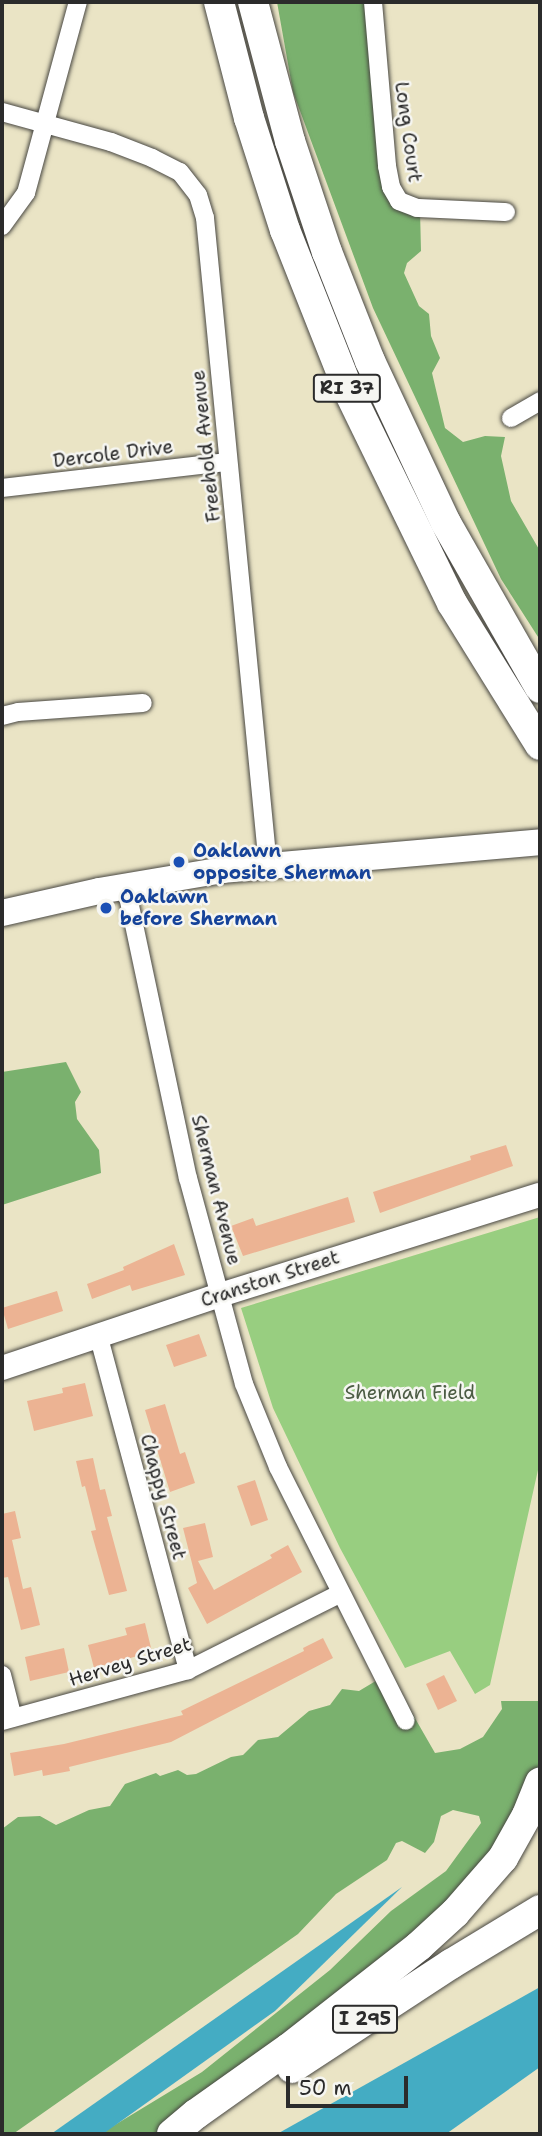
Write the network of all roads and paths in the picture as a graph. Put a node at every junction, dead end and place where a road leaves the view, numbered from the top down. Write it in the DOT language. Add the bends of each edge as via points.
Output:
graph roads {
  1 [pos="78,2"];
  2 [pos="219,2"];
  3 [pos="253,2"];
  4 [pos="373,2"];
  5 [pos="2,112"];
  6 [pos="44,124"];
  7 [pos="506,212"];
  8 [pos="2,226"];
  9 [pos="540,401"];
  10 [pos="511,418"];
  11 [pos="228,462"];
  12 [pos="2,488"];
  13 [pos="540,688"];
  14 [pos="143,704"];
  15 [pos="2,716"];
  16 [pos="540,745"];
  17 [pos="540,842"];
  18 [pos="268,866"];
  19 [pos="126,887"];
  20 [pos="2,913"];
  21 [pos="540,1195"];
  22 [pos="220,1294"];
  23 [pos="98,1334"];
  24 [pos="2,1368"];
  25 [pos="341,1593"];
  26 [pos="188,1670"];
  27 [pos="2,1675"];
  28 [pos="7,1720"];
  29 [pos="406,1720"];
  30 [pos="540,1783"];
  31 [pos="540,1910"];
  32 [pos="173,2134"];
  33 [pos="195,2134"];
  1 -- 6 [label="street"];
  2 -- 16 [label="highway, RI 37" via="281,218 349,392 452,603"];
  3 -- 13 [label="highway, RI 37" via="308,197 370,361 446,523"];
  4 -- 7 [label="street, Long Court" via="387,166 399,201 417,208"];
  5 -- 6 [label="street, Freehold Avenue"];
  6 -- 8 [label="street" via="26,193"];
  6 -- 11 [label="street, Freehold Avenue" via="152,158 180,172 198,195 205,218"];
  9 -- 10 [label="street"];
  11 -- 12 [label="street, Dercole Drive"];
  11 -- 18 [label="street, Freehold Avenue"];
  14 -- 15 [label="street"];
  17 -- 18 [label="main road"];
  18 -- 19 [label="main road"];
  19 -- 20 [label="main road"];
  19 -- 22 [label="street, Sherman Avenue" via="188,1178"];
  21 -- 22 [label="street, Cranston Street"];
  22 -- 23 [label="street, Cranston Street"];
  22 -- 25 [label="street, Sherman Avenue" via="258,1420"];
  23 -- 24 [label="street, Cranston Street"];
  23 -- 26 [label="street, Chappy Street"];
  25 -- 26 [label="street, Hervey Street"];
  25 -- 29 [label="street, Sherman Avenue"];
  26 -- 28 [label="street, Hervey Street"];
  27 -- 28 [label="street"];
  30 -- 32 [label="highway" via="503,1858 455,1913 311,2031"];
  31 -- 33 [label="highway, I 295" via="400,1996"];
}
